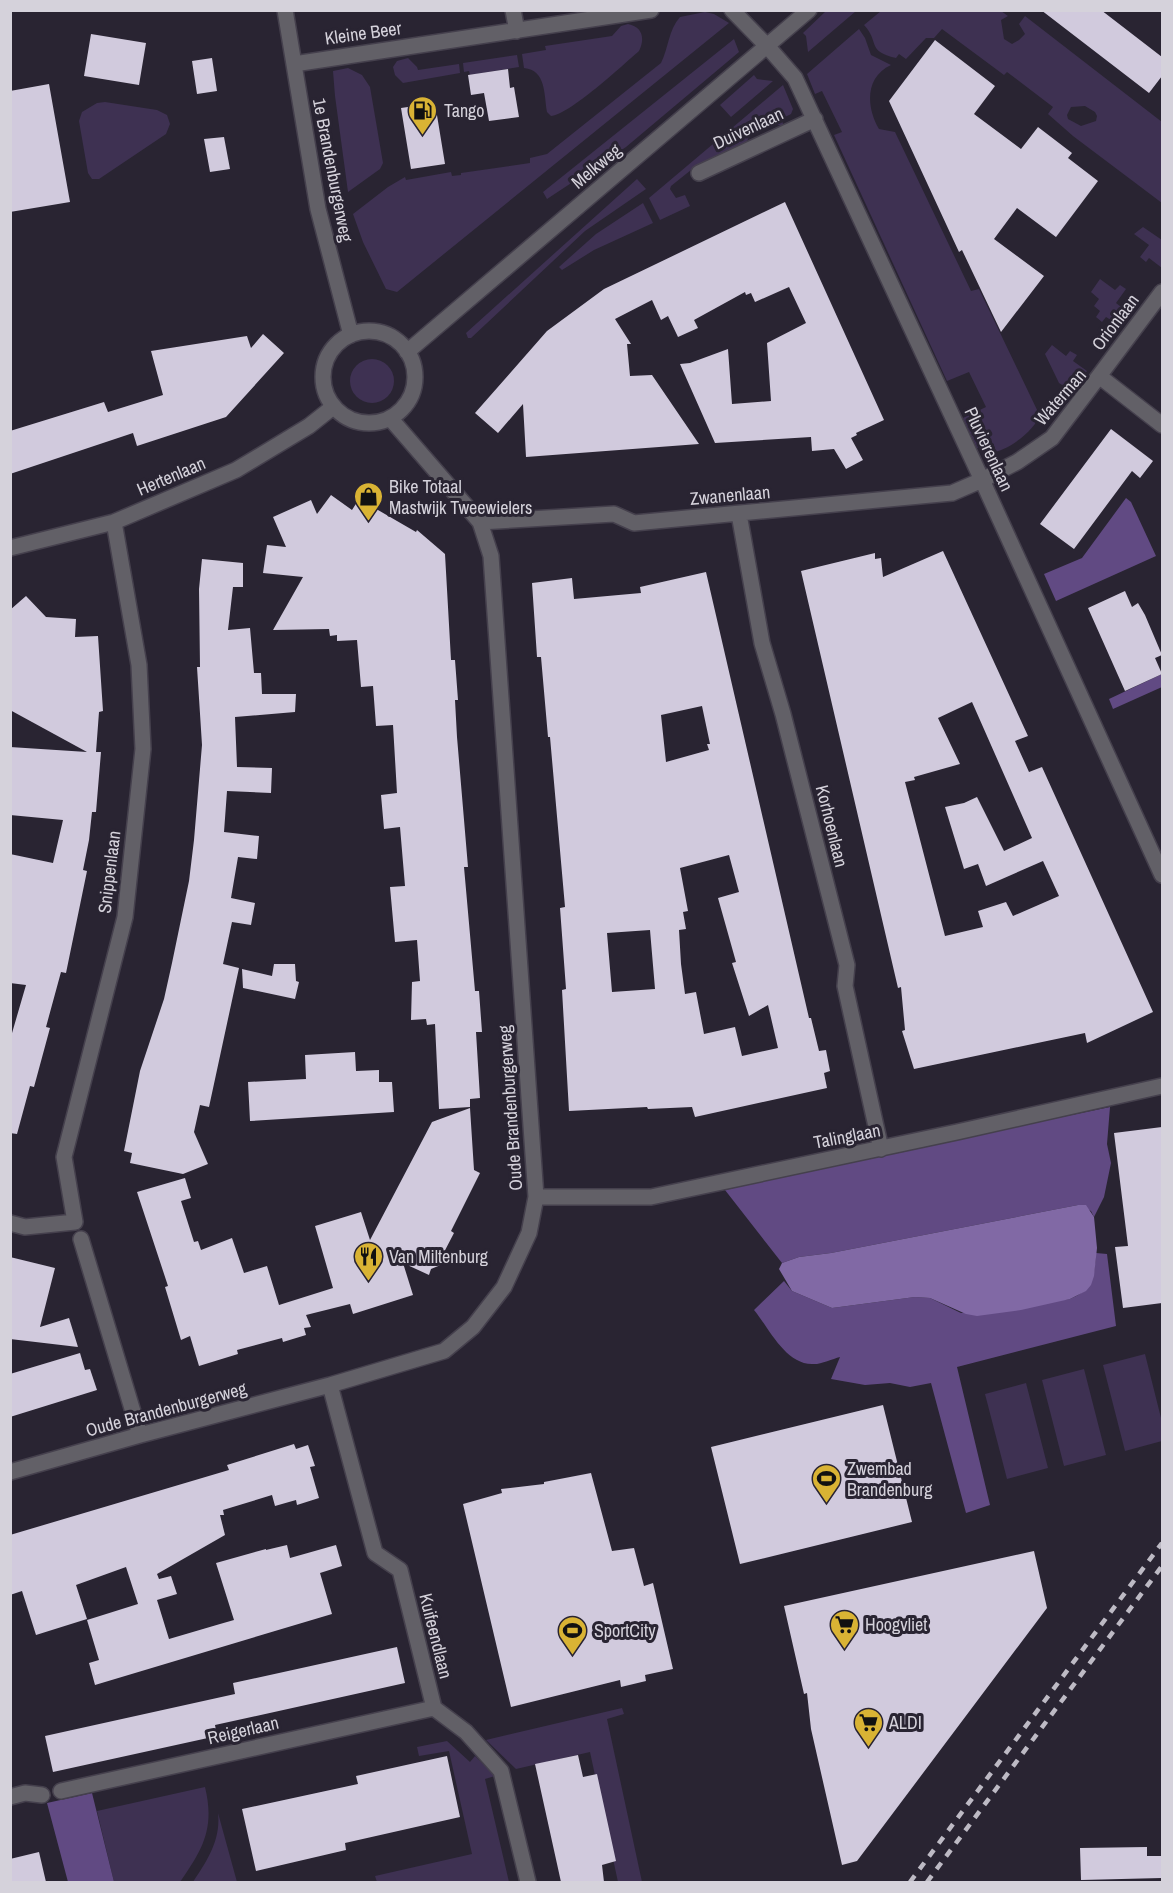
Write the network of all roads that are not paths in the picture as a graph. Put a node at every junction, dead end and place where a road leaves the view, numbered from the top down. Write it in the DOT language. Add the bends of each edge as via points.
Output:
graph roads {
  1 [pos="285,10"];
  2 [pos="513,10"];
  3 [pos="651,10"];
  4 [pos="732,10"];
  5 [pos="809,10"];
  6 [pos="517,31"];
  7 [pos="768,47"];
  8 [pos="294,63"];
  9 [pos="814,119"];
  10 [pos="699,173"];
  11 [pos="1162,292"];
  12 [pos="351,335"];
  13 [pos="407,352"];
  14 [pos="1099,376"];
  15 [pos="333,407"];
  16 [pos="390,418"];
  17 [pos="1162,425"];
  18 [pos="982,480"];
  19 [pos="739,514"];
  20 [pos="114,522"];
  21 [pos="480,522"];
  22 [pos="10,548"];
  23 [pos="1158,853"];
  24 [pos="1162,875"];
  25 [pos="1162,1086"];
  26 [pos="881,1149"];
  27 [pos="536,1197"];
  28 [pos="10,1223"];
  29 [pos="81,1239"];
  30 [pos="330,1385"];
  31 [pos="140,1435"];
  32 [pos="10,1472"];
  33 [pos="434,1708"];
  34 [pos="61,1791"];
  35 [pos="42,1794"];
  36 [pos="10,1797"];
  37 [pos="528,1882"];
  1 -- 8 [label="street, 1e Brandenburgerweg"];
  2 -- 6 [label="street"];
  3 -- 6 [label="street, Kleine Beer"];
  4 -- 7 [label="street"];
  5 -- 7 [label="street, Melkweg"];
  6 -- 8 [label="street, Kleine Beer"];
  7 -- 9 [label="street, Pluvierenlaan" via="795,78"];
  7 -- 13 [label="street, Melkweg"];
  8 -- 12 [label="street, 1e Brandenburgerweg" via="318,209"];
  9 -- 10 [label="street, Duivenlaan"];
  9 -- 18 [label="street, Pluvierenlaan"];
  11 -- 14 [label="street, Orionlaan"];
  12 -- 13 [label="street" via="366,331 382,333 397,340"];
  12 -- 15 [label="street" via="329,353 324,366 322,381"];
  13 -- 16 [label="street" via="414,366 415,381 411,396"];
  14 -- 17 [label="street, Waterman"];
  14 -- 18 [label="street, Waterman" via="1052,438"];
  15 -- 16 [label="street" via="360,423"];
  15 -- 20 [label="street, Hertenlaan" via="236,470"];
  16 -- 21 [label="street, Oude Brandenburgerweg"];
  18 -- 19 [label="street, Zwanenlaan" via="952,493"];
  18 -- 23 [label="street, Pluvierenlaan"];
  19 -- 21 [label="street, Zwanenlaan" via="634,523 614,514"];
  19 -- 26 [label="street, Korhoenlaan" via="762,643 847,965 845,986"];
  20 -- 22 [label="street, Hertenlaan"];
  20 -- 28 [label="street, Snippenlaan" via="138,665 143,749 125,916 64,1157 75,1222 25,1227"];
  21 -- 27 [label="street, Oude Brandenburgerweg" via="491,556"];
  23 -- 24 [label="street, Pluvierenlaan"];
  25 -- 26 [label="street, Talinglaan"];
  26 -- 27 [label="street, Talinglaan" via="651,1197"];
  27 -- 30 [label="street, Oude Brandenburgerweg" via="529,1233 504,1287 473,1327 444,1351"];
  29 -- 31 [label="street"];
  30 -- 31 [label="street, Oude Brandenburgerweg"];
  30 -- 33 [label="street, Kuifeendlaan" via="375,1553 400,1570"];
  31 -- 32 [label="street, Oude Brandenburgerweg"];
  33 -- 34 [label="street, Reigerlaan"];
  33 -- 37 [label="street" via="466,1732 501,1771"];
  35 -- 36 [label="street"];
}
